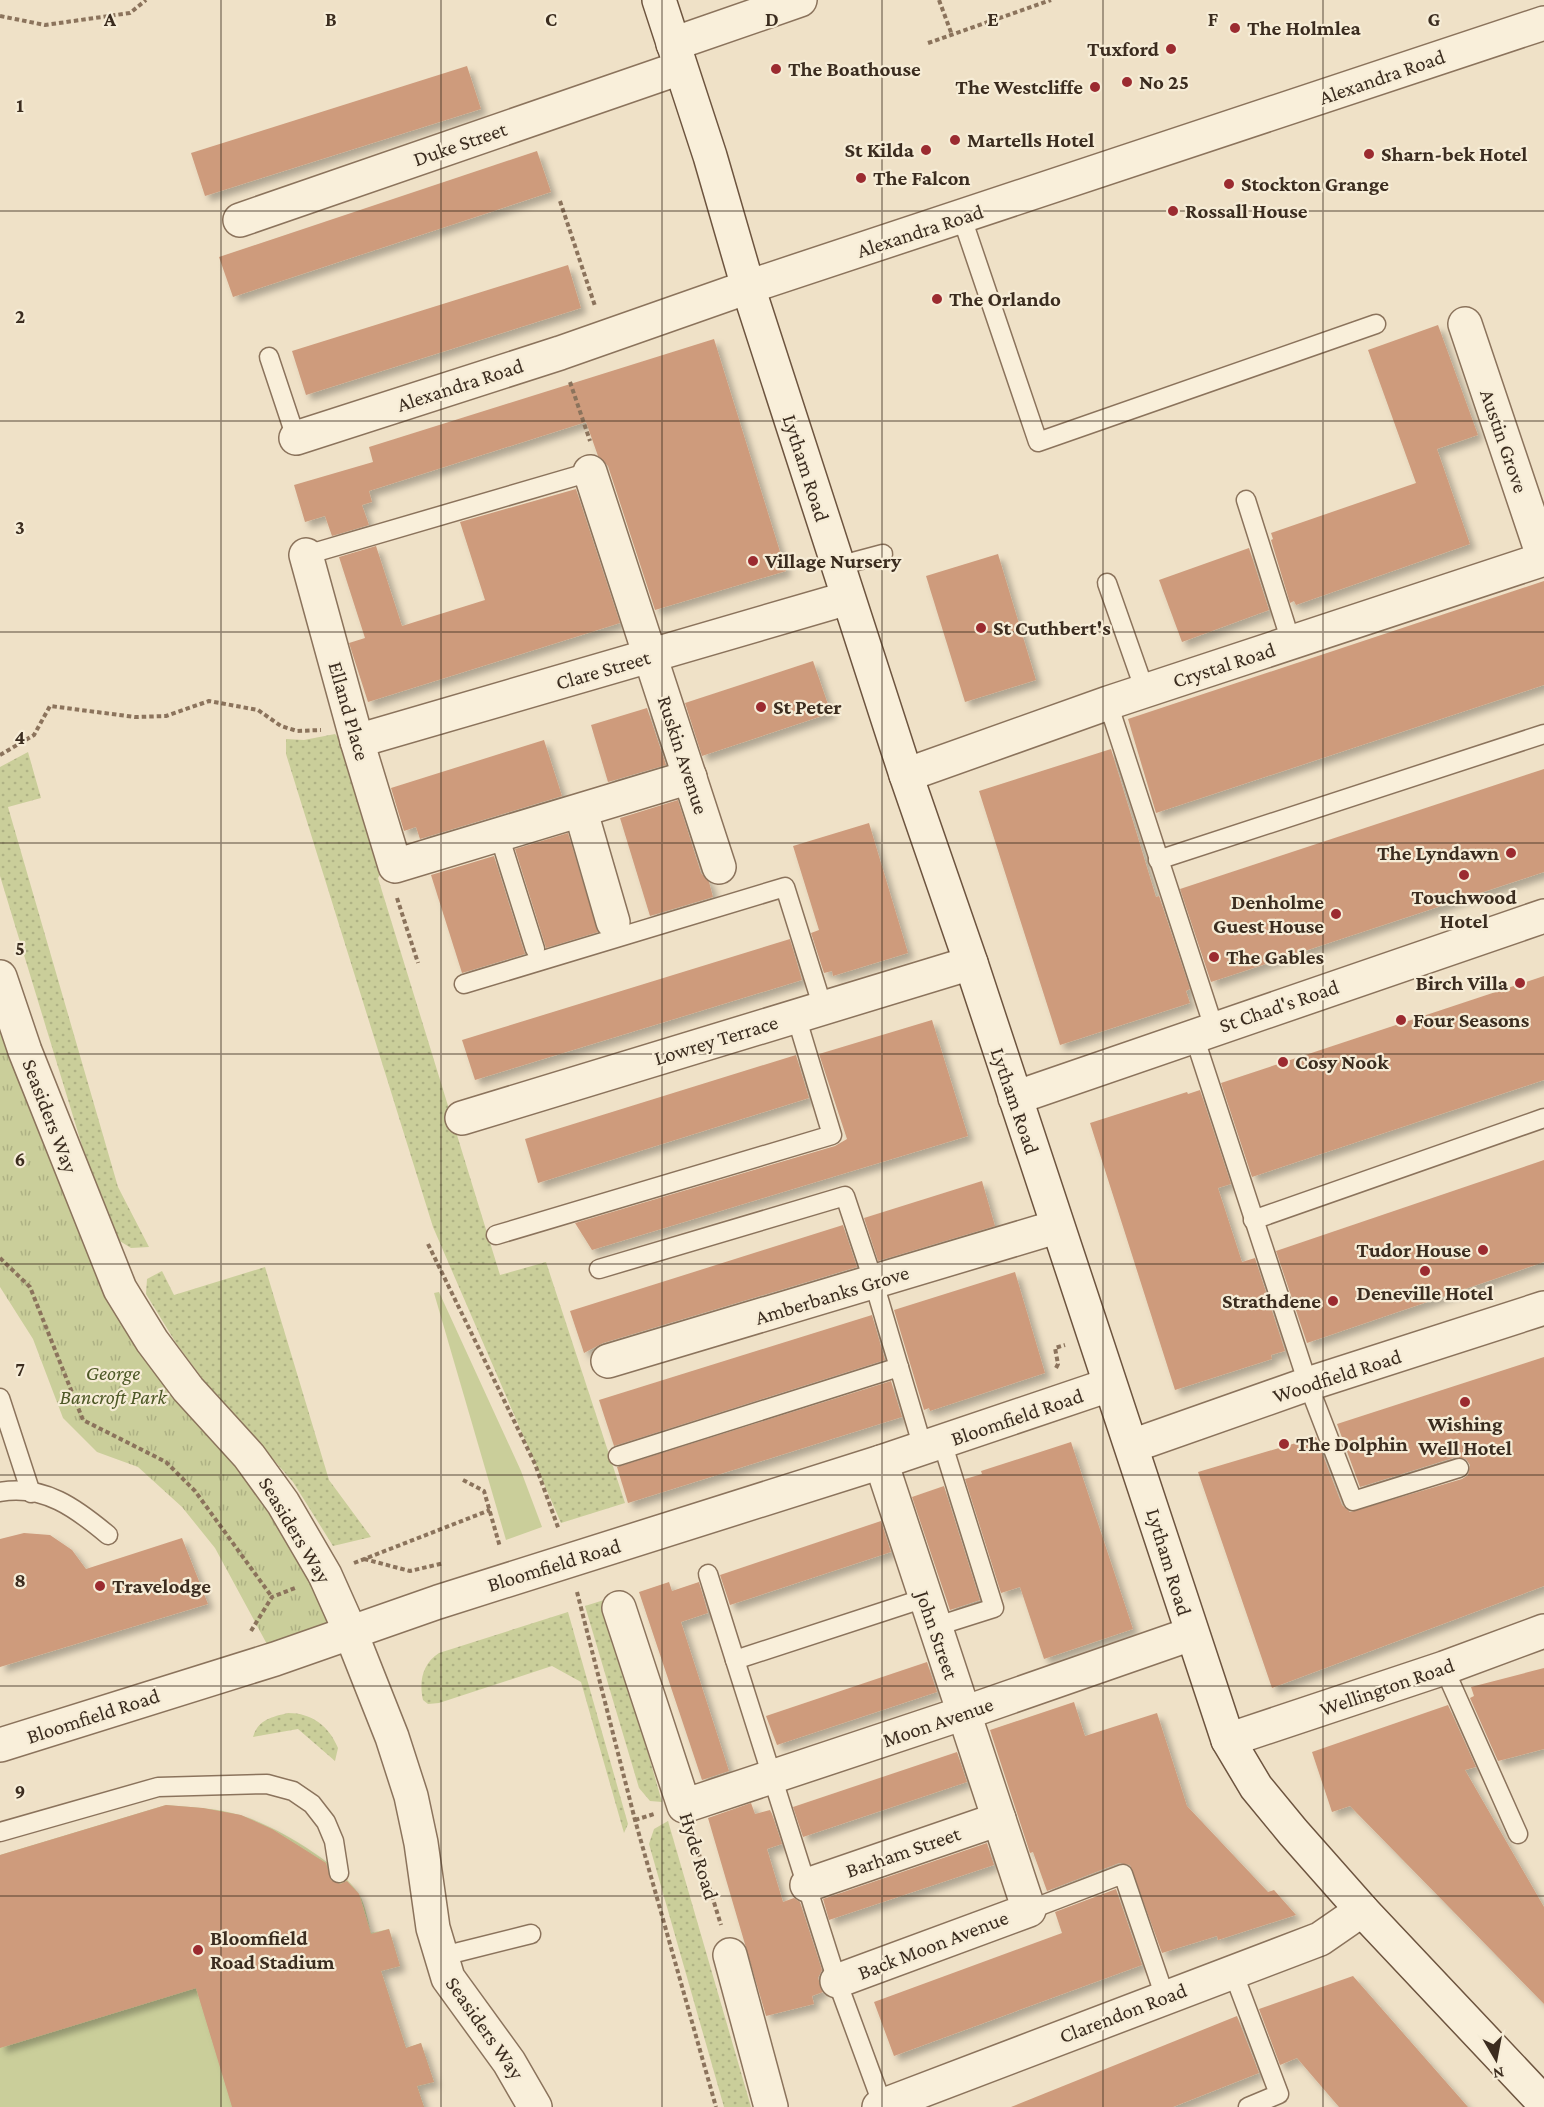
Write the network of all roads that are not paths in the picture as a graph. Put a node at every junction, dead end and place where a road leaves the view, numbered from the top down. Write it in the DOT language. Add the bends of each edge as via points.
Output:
graph roads {
  1 [pos="659,0"];
  2 [pos="800,0"];
  3 [pos="1544,23"];
  4 [pos="676,56"];
  5 [pos="962,218"];
  6 [pos="240,220"];
  7 [pos="748,287"];
  8 [pos="1376,324"];
  9 [pos="1465,324"];
  10 [pos="269,357"];
  11 [pos="297,438"];
  12 [pos="590,472"];
  13 [pos="1246,500"];
  14 [pos="883,554"];
  15 [pos="306,555"];
  16 [pos="1544,559"];
  17 [pos="838,566"];
  18 [pos="1107,584"];
  19 [pos="849,598"];
  20 [pos="1292,642"];
  21 [pos="651,657"];
  22 [pos="1145,691"];
  23 [pos="1107,703"];
  24 [pos="1544,734"];
  25 [pos="357,741"];
  26 [pos="906,775"];
  27 [pos="690,777"];
  28 [pos="581,812"];
  29 [pos="499,836"];
  30 [pos="1158,860"];
  31 [pos="719,867"];
  32 [pos="1544,916"];
  33 [pos="613,922"];
  34 [pos="535,949"];
  35 [pos="971,963"];
  36 [pos="0,977"];
  37 [pos="464,984"];
  38 [pos="809,1012"];
  39 [pos="1204,1032"];
  40 [pos="1015,1098"];
  41 [pos="462,1118"];
  42 [pos="1544,1118"];
  43 [pos="1253,1220"];
  44 [pos="1056,1227"];
  45 [pos="496,1235"];
  46 [pos="599,1269"];
  47 [pos="874,1283"];
  48 [pos="1543,1313"];
  49 [pos="608,1361"];
  50 [pos="899,1367"];
  51 [pos="1308,1384"];
  52 [pos="1109,1385"];
  53 [pos="0,1398"];
  54 [pos="932,1445"];
  55 [pos="1132,1446"];
  56 [pos="618,1456"];
  57 [pos="881,1462"];
  58 [pos="1459,1468"];
  59 [pos="0,1492"];
  60 [pos="32,1493"];
  61 [pos="108,1535"];
  62 [pos="708,1574"];
  63 [pos="619,1608"];
  64 [pos="930,1613"];
  65 [pos="350,1631"];
  66 [pos="1544,1631"];
  67 [pos="1191,1634"];
  68 [pos="735,1660"];
  69 [pos="1444,1668"];
  70 [pos="964,1713"];
  71 [pos="1228,1740"];
  72 [pos="0,1745"];
  73 [pos="771,1778"];
  74 [pos="684,1806"];
  75 [pos="999,1819"];
  76 [pos="0,1832"];
  77 [pos="1518,1834"];
  78 [pos="339,1873"];
  79 [pos="807,1886"];
  80 [pos="1029,1910"];
  81 [pos="1362,1910"];
  82 [pos="531,1935"];
  83 [pos="730,1955"];
  84 [pos="440,1957"];
  85 [pos="1233,1972"];
  86 [pos="837,1981"];
  87 [pos="1165,1997"];
  88 [pos="1544,2103"];
  89 [pos="892,2104"];
  90 [pos="535,2107"];
  91 [pos="771,2107"];
  92 [pos="1248,2107"];
  1 -- 4 [label="street, Lytham Road"];
  2 -- 4 [label="street, Duke Street"];
  3 -- 5 [label="street, Alexandra Road"];
  4 -- 6 [label="street, Duke Street"];
  4 -- 7 [label="street, Lytham Road"];
  5 -- 7 [label="street, Alexandra Road"];
  5 -- 8 [label="lane" via="1038,442"];
  7 -- 11 [label="street, Alexandra Road"];
  7 -- 17 [label="street, Lytham Road"];
  9 -- 16 [label="street, Austin Grove"];
  10 -- 11 [label="lane"];
  12 -- 15 [label="lane"];
  12 -- 21 [label="street, Ruskin Avenue"];
  13 -- 20 [label="lane"];
  14 -- 17 [label="lane"];
  15 -- 25 [label="street, Elland Place"];
  16 -- 20 [label="street, Crystal Road"];
  17 -- 19 [label="street, Lytham Road"];
  18 -- 22 [label="lane"];
  19 -- 21 [label="street, Clare Street"];
  19 -- 26 [label="street, Lytham Road"];
  20 -- 22 [label="street, Crystal Road"];
  21 -- 25 [label="street, Clare Street"];
  21 -- 27 [label="street, Ruskin Avenue"];
  22 -- 23 [label="street, Crystal Road"];
  23 -- 26 [label="street, Crystal Road"];
  23 -- 30 [label="lane"];
  24 -- 30 [label="lane"];
  25 -- 29 [label="street, Elland Place" via="396,866"];
  26 -- 35 [label="street, Lytham Road"];
  27 -- 28 [label="street"];
  27 -- 31 [label="street, Ruskin Avenue"];
  28 -- 29 [label="street"];
  28 -- 33 [label="street"];
  29 -- 34 [label="lane"];
  30 -- 39 [label="lane"];
  32 -- 39 [label="street, St Chad's Road"];
  35 -- 38 [label="street, Lowrey Terrace"];
  35 -- 40 [label="street, Lytham Road"];
  36 -- 65 [label="street, Seasiders Way" via="29,1062 120,1289 180,1380 249,1456 283,1503 315,1556"];
  37 -- 38 [label="lane" via="785,888"];
  38 -- 41 [label="street, Lowrey Terrace"];
  38 -- 45 [label="lane" via="832,1135"];
  39 -- 40 [label="street, St Chad's Road"];
  39 -- 43 [label="lane"];
  40 -- 44 [label="street, Lytham Road"];
  42 -- 43 [label="lane"];
  43 -- 51 [label="lane"];
  44 -- 47 [label="street, Amberbanks Grove"];
  44 -- 52 [label="street, Lytham Road"];
  46 -- 47 [label="lane" via="845,1196"];
  47 -- 49 [label="street, Amberbanks Grove"];
  47 -- 50 [label="lane"];
  48 -- 51 [label="street, Woodfield Road"];
  50 -- 54 [label="lane"];
  50 -- 56 [label="lane"];
  51 -- 55 [label="street, Woodfield Road"];
  51 -- 58 [label="lane" via="1353,1501"];
  52 -- 54 [label="street, Bloomfield Road"];
  52 -- 55 [label="street, Lytham Road"];
  53 -- 60 [label="lane"];
  54 -- 57 [label="street, Bloomfield Road"];
  54 -- 64 [label="lane" via="994,1608"];
  55 -- 67 [label="street, Lytham Road"];
  57 -- 64 [label="street, John Street"];
  57 -- 65 [label="street, Bloomfield Road"];
  59 -- 60 [label="lane"];
  60 -- 61 [label="lane" via="75,1508"];
  62 -- 68 [label="lane"];
  63 -- 74 [label="street, Hyde Road"];
  64 -- 68 [label="lane"];
  64 -- 70 [label="street, John Street"];
  65 -- 72 [label="street, Bloomfield Road"];
  65 -- 84 [label="street, Seasiders Way" via="411,1796"];
  66 -- 69 [label="street, Wellington Road"];
  67 -- 70 [label="street, Moon Avenue"];
  67 -- 71 [label="street, Lytham Road"];
  68 -- 73 [label="lane"];
  69 -- 71 [label="street, Wellington Road"];
  69 -- 77 [label="lane"];
  70 -- 73 [label="street, Moon Avenue"];
  70 -- 75 [label="street, John Street"];
  71 -- 81 [label="street, Lytham Road" via="1256,1787"];
  73 -- 74 [label="street, Moon Avenue"];
  73 -- 79 [label="lane"];
  75 -- 79 [label="street, Barham Street"];
  75 -- 80 [label="street, John Street"];
  76 -- 78 [label="lane" via="158,1786 267,1785 293,1791 312,1804 334,1841"];
  79 -- 86 [label="lane"];
  80 -- 86 [label="street, Back Moon Avenue"];
  80 -- 87 [label="lane" via="1123,1874"];
  81 -- 85 [label="street, Clarendon Road" via="1320,1939"];
  81 -- 88 [label="street, Lytham Road"];
  82 -- 84 [label="lane"];
  83 -- 91 [label="street"];
  84 -- 90 [label="street, Seasiders Way" via="447,1978 509,2062"];
  85 -- 87 [label="street, Clarendon Road"];
  85 -- 92 [label="lane" via="1279,2094"];
  86 -- 89 [label="lane"];
  87 -- 89 [label="street, Clarendon Road"];
}
